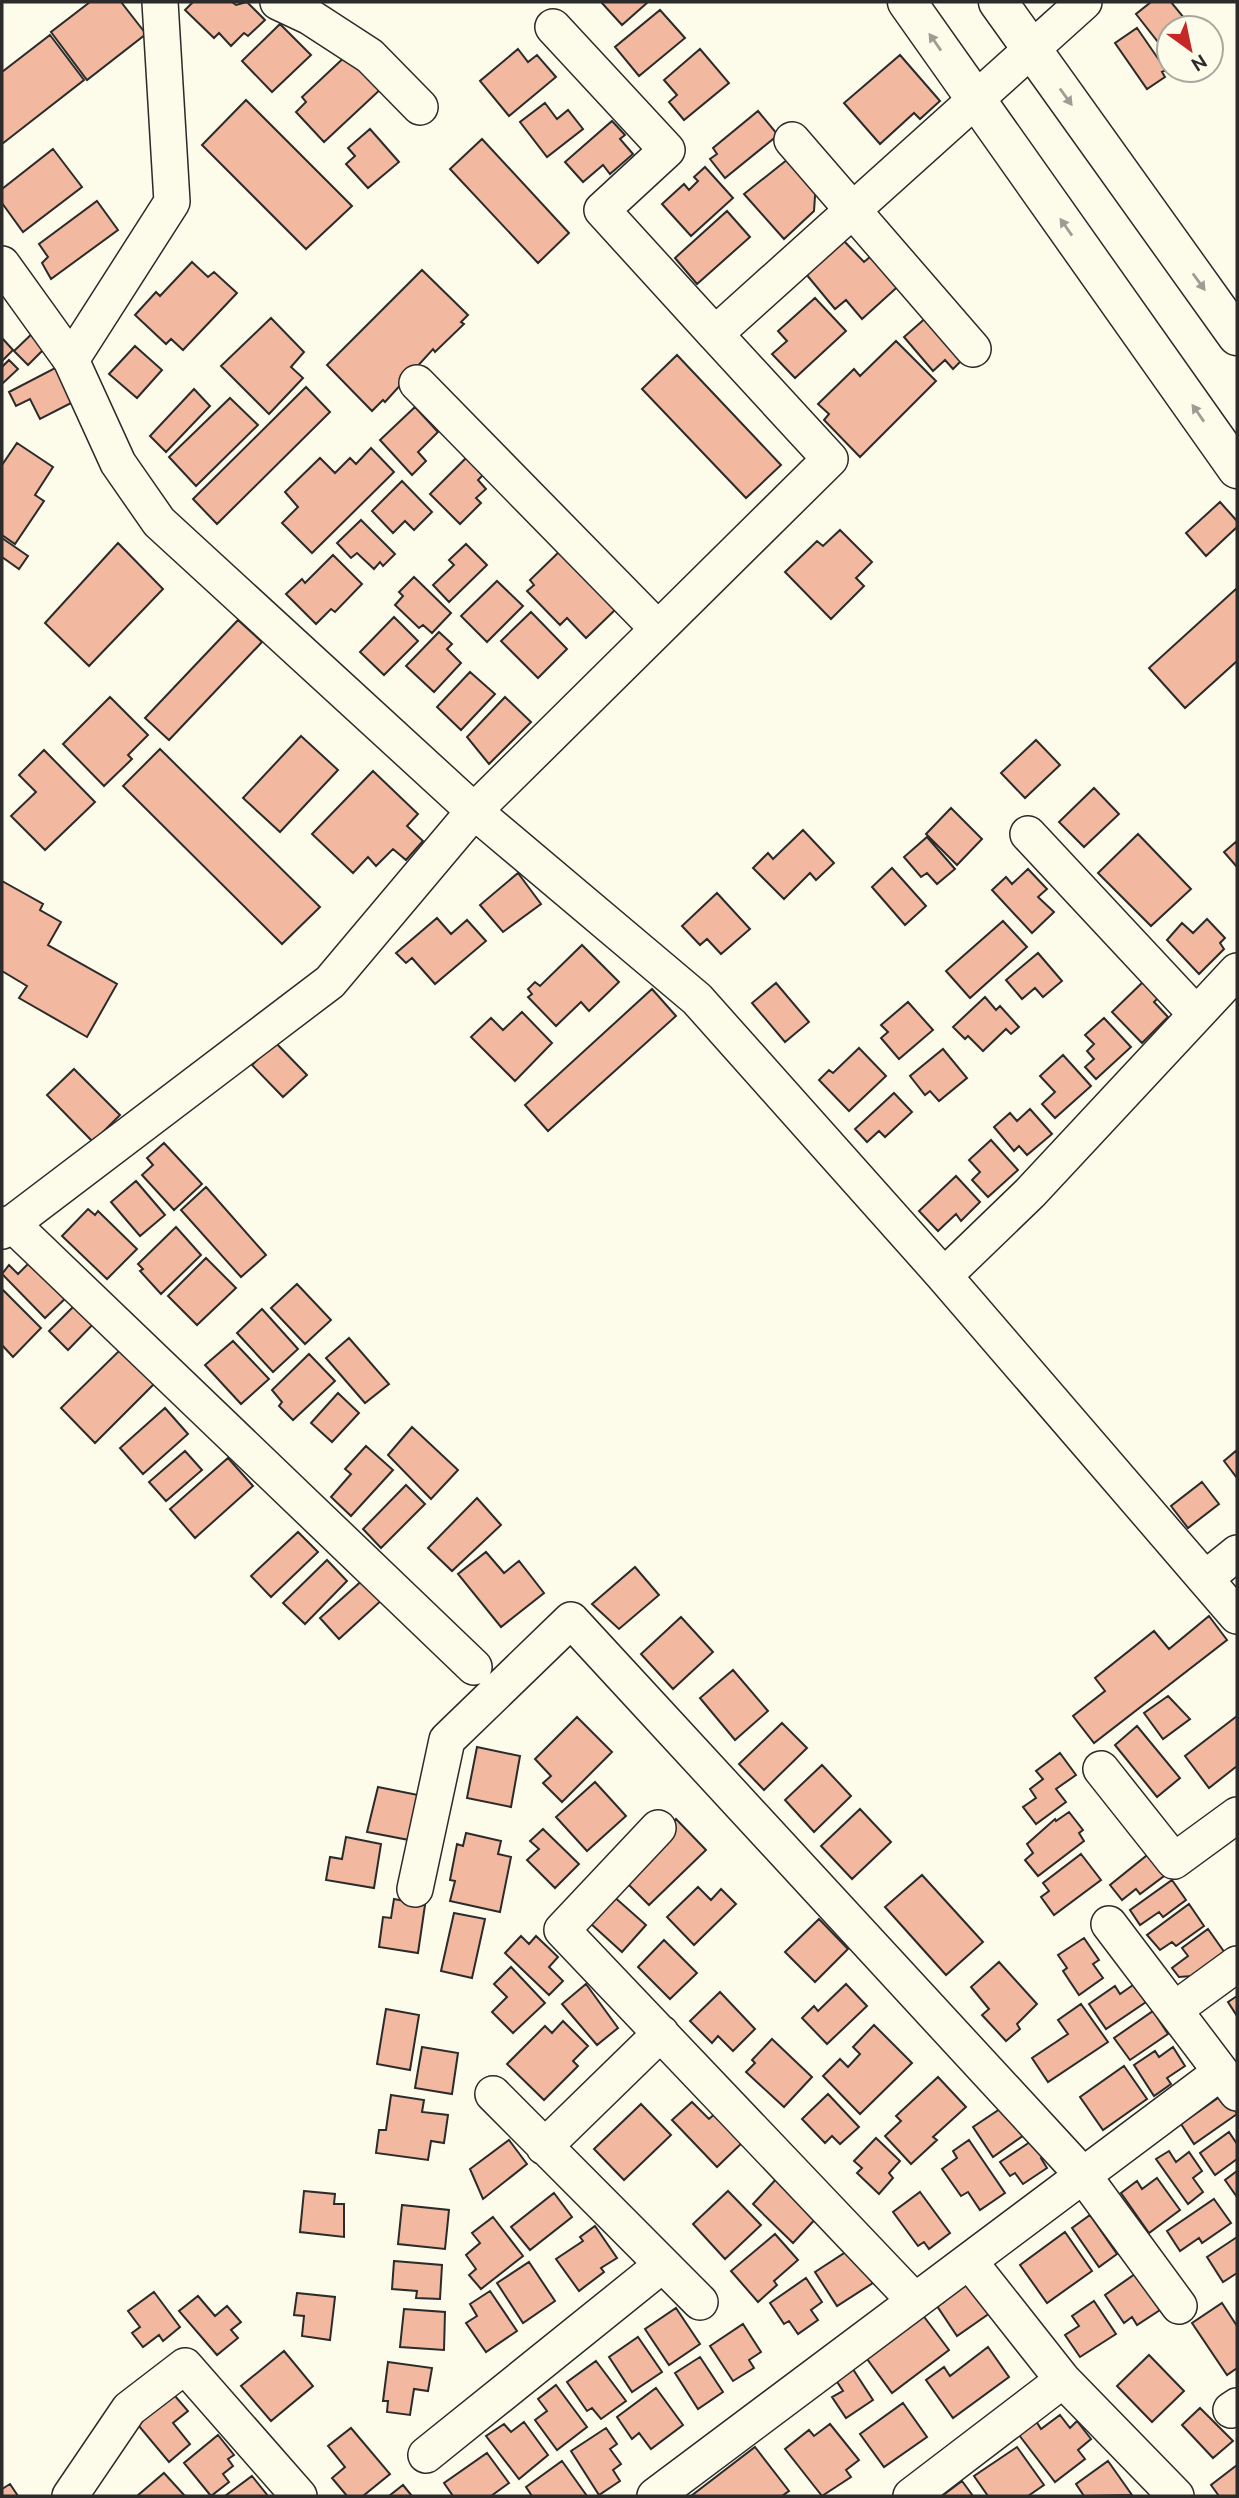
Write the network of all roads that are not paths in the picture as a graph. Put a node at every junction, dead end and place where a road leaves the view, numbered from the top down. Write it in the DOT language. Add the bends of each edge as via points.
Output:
graph roads {
  1 [pos="160,2"];
  2 [pos="278,2"];
  3 [pos="907,2"];
  4 [pos="998,2"];
  5 [pos="1084,2"];
  6 [pos="553,27"];
  7 [pos="1031,48"];
  8 [pos="975,98"];
  9 [pos="420,107"];
  10 [pos="792,140"];
  11 [pos="853,211"];
  12 [pos="2,264"];
  13 [pos="715,334"];
  14 [pos="1237,336"];
  15 [pos="973,349"];
  16 [pos="71,360"];
  17 [pos="417,383"];
  18 [pos="1237,469"];
  19 [pos="659,629"];
  20 [pos="474,811"];
  21 [pos="1028,835"];
  22 [pos="1232,987"];
  23 [pos="1196,1014"];
  24 [pos="6,1227"];
  25 [pos="944,1276"];
  26 [pos="1237,1553"];
  27 [pos="1206,1578"];
  28 [pos="1237,1616"];
  29 [pos="474,1667"];
  30 [pos="1101,1769"];
  31 [pos="1237,1815"];
  32 [pos="658,1828"];
  33 [pos="415,1889"];
  34 [pos="1109,1924"];
  35 [pos="1237,1964"];
  36 [pos="1174,2010"];
  37 [pos="660,2034"];
  38 [pos="1229,2082"];
  39 [pos="493,2094"];
  40 [pos="544,2147"];
  41 [pos="1083,2175"];
  42 [pos="969,2260"];
  43 [pos="662,2265"];
  44 [pos="915,2301"];
  45 [pos="700,2302"];
  46 [pos="1178,2306"];
  47 [pos="1063,2379"];
  48 [pos="426,2455"];
  49 [pos="71,2496"];
  50 [pos="299,2496"];
  51 [pos="655,2496"];
  52 [pos="911,2496"];
  53 [pos="1175,2496"];
  1 -- 16 [label="street" via="172,202"];
  2 -- 9 [label="street" via="370,56"];
  8 -- 3 [label="street, one-way"];
  4 -- 7 [label="street"];
  5 -- 7 [label="street"];
  6 -- 13 [label="street" via="667,150 602,210"];
  7 -- 8 [label="street"];
  7 -- 14 [label="street, one-way"];
  8 -- 11 [label="street"];
  18 -- 8 [label="street, one-way"];
  10 -- 11 [label="street"];
  11 -- 13 [label="street"];
  11 -- 15 [label="street"];
  12 -- 16 [label="street"];
  13 -- 19 [label="street" via="830,459"];
  16 -- 20 [label="street" via="118,463 159,523"];
  17 -- 19 [label="street"];
  19 -- 20 [label="street"];
  20 -- 24 [label="street" via="330,982"];
  20 -- 25 [label="street" via="697,999"];
  21 -- 23 [label="street"];
  22 -- 23 [label="street"];
  23 -- 25 [label="street" via="1030,1193"];
  24 -- 29 [label="street"];
  25 -- 27 [label="street"];
  26 -- 27 [label="street"];
  27 -- 28 [label="street"];
  30 -- 31 [label="street" via="1174,1861"];
  32 -- 37 [label="street" via="562,1930"];
  33 -- 41 [label="street" via="447,1740 571,1620"];
  34 -- 36 [label="street"];
  35 -- 36 [label="street"];
  36 -- 38 [label="street"];
  37 -- 40 [label="street"];
  37 -- 44 [label="street"];
  38 -- 41 [label="street"];
  39 -- 40 [label="street"];
  40 -- 43 [label="street"];
  41 -- 42 [label="street"];
  41 -- 46 [label="street"];
  42 -- 44 [label="street"];
  42 -- 47 [label="street"];
  43 -- 45 [label="street"];
  43 -- 48 [label="street"];
  44 -- 51 [label="street"];
  47 -- 52 [label="street"];
  47 -- 53 [label="street"];
  49 -- 50 [label="street" via="129,2409 185,2366"];
}
